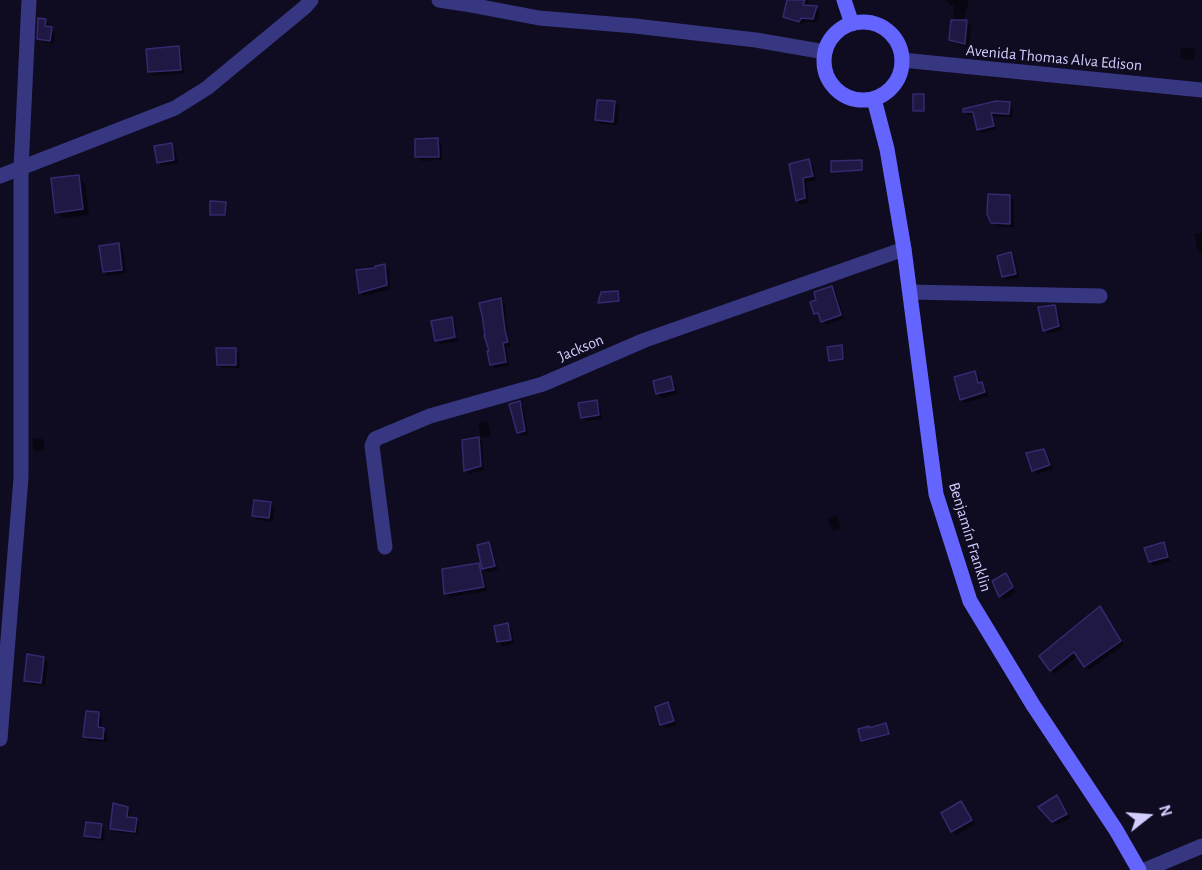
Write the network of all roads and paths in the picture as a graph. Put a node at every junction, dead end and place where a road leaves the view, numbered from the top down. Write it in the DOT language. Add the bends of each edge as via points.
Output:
graph roads {
  1 [pos="29,0"];
  2 [pos="311,0"];
  3 [pos="439,0"];
  4 [pos="844,0"];
  5 [pos="852,24"];
  6 [pos="825,52"];
  7 [pos="902,60"];
  8 [pos="1202,90"];
  9 [pos="874,99"];
  10 [pos="21,169"];
  11 [pos="0,176"];
  12 [pos="904,249"];
  13 [pos="910,292"];
  14 [pos="1100,296"];
  15 [pos="385,547"];
  16 [pos="7,565"];
  17 [pos="0,740"];
  18 [pos="1202,846"];
  19 [pos="1139,870"];
  20 [pos="1145,870"];
  1 -- 10 [label="street"];
  2 -- 10 [label="street" via="207,88 175,108"];
  3 -- 6 [label="street" via="538,18 745,38"];
  4 -- 5 [label="street"];
  5 -- 6 [label="street" via="835,34"];
  5 -- 7 [label="street" via="872,23 890,33"];
  6 -- 9 [label="street" via="825,72 836,89 853,99"];
  7 -- 8 [label="street, Avenida Thomas Alva Edison"];
  7 -- 9 [label="street" via="897,80"];
  9 -- 12 [label="street, Benjamín Franklin"];
  10 -- 11 [label="street"];
  10 -- 16 [label="street" via="21,478"];
  12 -- 13 [label="street, Benjamín Franklin"];
  12 -- 15 [label="street, Jackson" via="655,336 543,384 430,416 375,439 372,446"];
  13 -- 14 [label="street"];
  13 -- 19 [label="street, Benjamín Franklin" via="936,494 970,601"];
  16 -- 17 [label="street"];
  18 -- 20 [label="street"];
}
